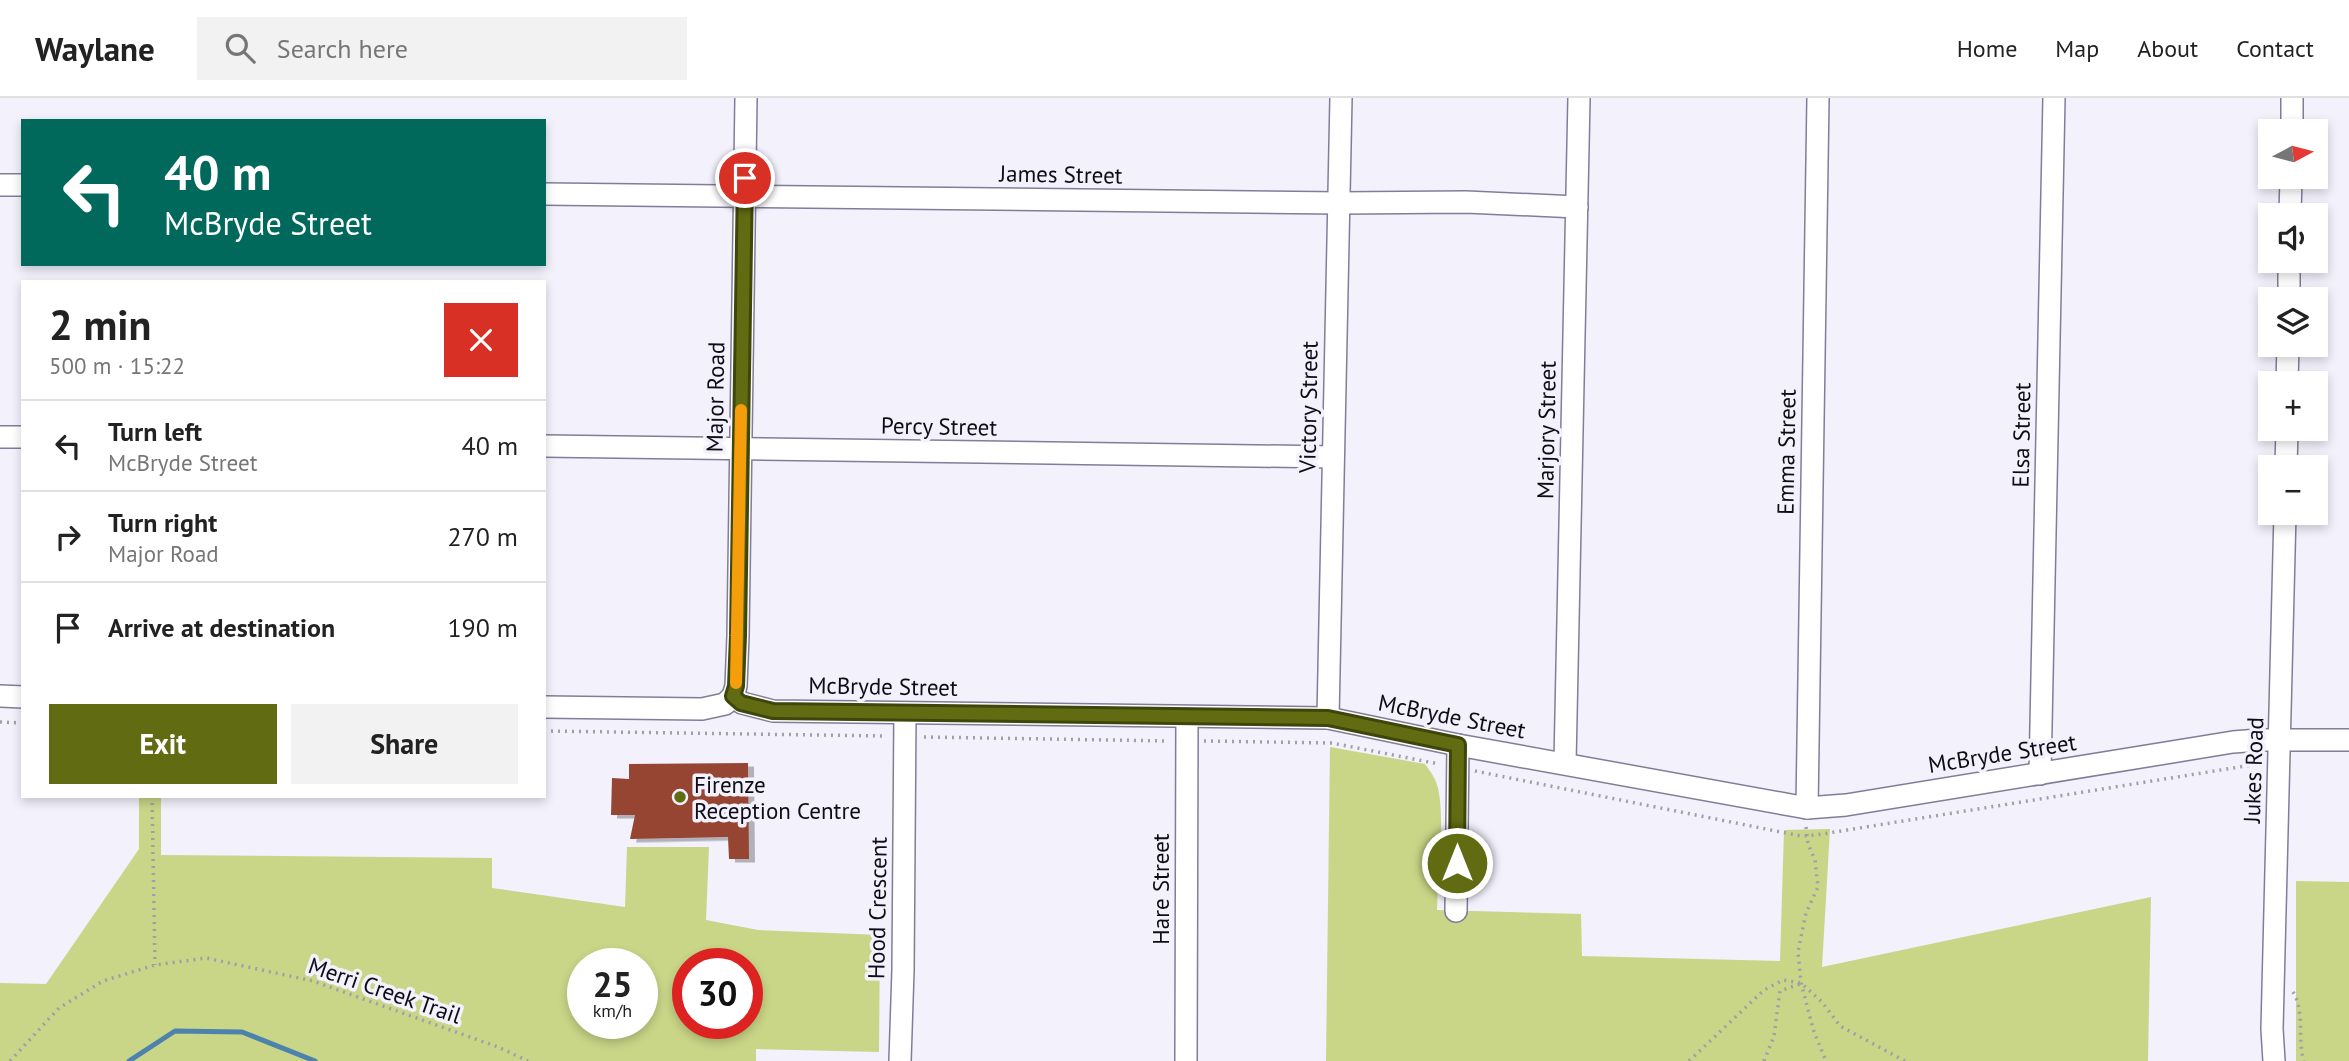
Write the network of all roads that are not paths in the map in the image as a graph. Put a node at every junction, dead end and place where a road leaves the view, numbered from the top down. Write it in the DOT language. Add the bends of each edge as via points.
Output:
graph roads {
  1 [pos="746,98"];
  2 [pos="1341,98"];
  3 [pos="1579,98"];
  4 [pos="1818,98"];
  5 [pos="2054,98"];
  6 [pos="2292,98"];
  7 [pos="2291,119"];
  8 [pos="0,184"];
  9 [pos="21,185"];
  10 [pos="546,194"];
  11 [pos="744,197"];
  12 [pos="1340,203"];
  13 [pos="1577,207"];
  14 [pos="0,437"];
  15 [pos="21,437"];
  16 [pos="546,446"];
  17 [pos="741,449"];
  18 [pos="1333,457"];
  19 [pos="2285,525"];
  20 [pos="0,696"];
  21 [pos="733,696"];
  22 [pos="21,697"];
  23 [pos="546,707"];
  24 [pos="905,713"];
  25 [pos="1187,717"];
  26 [pos="1328,718"];
  27 [pos="2280,740"];
  28 [pos="2349,740"];
  29 [pos="1458,745"];
  30 [pos="1565,763"];
  31 [pos="2040,774"];
  32 [pos="1807,808"];
  33 [pos="1456,911"];
  34 [pos="900,1061"];
  35 [pos="1186,1061"];
  36 [pos="2274,1061"];
  1 -- 11 [label="street, Major Road"];
  2 -- 12 [label="street, Victory Street"];
  3 -- 13 [label="street, Marjory Street"];
  4 -- 32 [label="street, Emma Street"];
  5 -- 31 [label="street, Elsa Street"];
  6 -- 7 [label="street"];
  8 -- 9 [label="street"];
  10 -- 11 [label="street, James Street"];
  11 -- 12 [label="street, James Street"];
  11 -- 17 [label="street, Major Road"];
  12 -- 13 [label="street, James Street"];
  12 -- 18 [label="street, Victory Street"];
  13 -- 30 [label="street, Marjory Street"];
  14 -- 15 [label="street"];
  16 -- 17 [label="street, Percy Street"];
  17 -- 18 [label="street, Percy Street"];
  17 -- 21 [label="street, Major Road"];
  18 -- 26 [label="street, Victory Street"];
  19 -- 27 [label="street, Jukes Road"];
  20 -- 22 [label="street"];
  21 -- 23 [label="street" via="725,704 702,709"];
  21 -- 24 [label="street, McBryde Street" via="741,703 773,711"];
  24 -- 25 [label="street, McBryde Street"];
  24 -- 34 [label="street, Hood Crescent"];
  25 -- 26 [label="street, McBryde Street"];
  25 -- 35 [label="street, Hare Street"];
  26 -- 29 [label="street, McBryde Street"];
  27 -- 28 [label="street, McBryde Street"];
  27 -- 31 [label="street, McBryde Street" via="2233,743"];
  27 -- 36 [label="street, Jukes Road"];
  29 -- 30 [label="street, McBryde Street"];
  29 -- 33 [label="street"];
  30 -- 32 [label="street, McBryde Street"];
  31 -- 32 [label="street, McBryde Street"];
}
